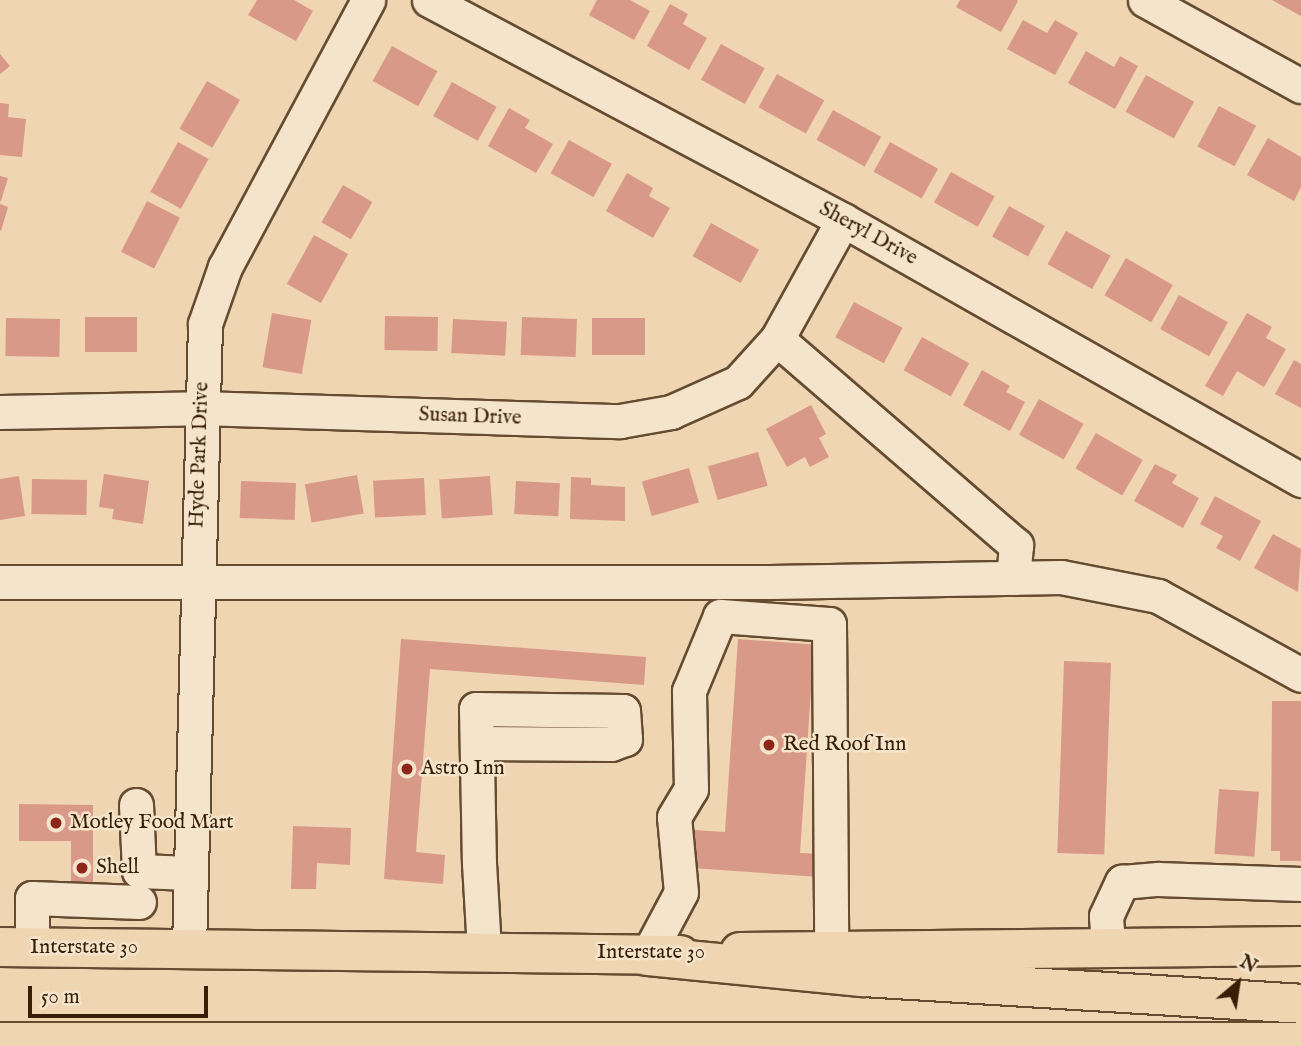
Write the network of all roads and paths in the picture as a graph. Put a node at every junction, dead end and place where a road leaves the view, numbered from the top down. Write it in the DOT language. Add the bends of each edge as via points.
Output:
graph roads {
  1 [pos="368,0"];
  2 [pos="429,0"];
  3 [pos="1145,0"];
  4 [pos="1301,86"];
  5 [pos="844,220"];
  6 [pos="777,339"];
  7 [pos="201,408"];
  8 [pos="0,412"];
  9 [pos="1301,480"];
  10 [pos="1013,578"];
  11 [pos="0,582"];
  12 [pos="197,583"];
  13 [pos="1301,674"];
  14 [pos="477,743"];
  15 [pos="136,805"];
  16 [pos="190,873"];
  17 [pos="1301,884"];
  18 [pos="139,886"];
  19 [pos="1108,945"];
  20 [pos="1301,946"];
  21 [pos="16,947"];
  22 [pos="138,948"];
  23 [pos="189,948"];
  24 [pos="484,949"];
  25 [pos="831,949"];
  26 [pos="647,956"];
  27 [pos="1301,1003"];
  28 [pos="0,1042"];
  29 [pos="1301,1042"];
  1 -- 7 [label="street, Hyde Park Drive" via="225,267 205,324"];
  2 -- 5 [label="street, Sheryl Drive"];
  3 -- 4 [label="street"];
  5 -- 6 [label="street, Susan Drive"];
  5 -- 9 [label="street, Sheryl Drive"];
  6 -- 7 [label="street, Susan Drive" via="723,392 671,412 620,421"];
  6 -- 10 [label="street" via="1016,545"];
  7 -- 8 [label="street, Susan Drive"];
  7 -- 12 [label="street, Hyde Park Drive"];
  10 -- 12 [label="street"];
  10 -- 13 [label="street" via="1061,577 1158,596"];
  11 -- 12 [label="street"];
  12 -- 16 [label="street, Hyde Park Drive"];
  14 -- 24 [label="street"];
  15 -- 18 [label="street"];
  16 -- 18 [label="street"];
  16 -- 23 [label="street, Hyde Park Drive"];
  17 -- 19 [label="street" via="1158,878 1122,882 1106,916"];
  18 -- 21 [label="street" via="32,898"];
  18 -- 22 [label="street"];
  19 -- 20 [label="main road, Interstate 30"];
  19 -- 25 [label="main road, Interstate 30"];
  21 -- 22 [label="main road, Interstate 30"];
  22 -- 23 [label="main road, Interstate 30"];
  23 -- 24 [label="main road, Interstate 30"];
  24 -- 26 [label="main road, Interstate 30"];
  25 -- 26 [label="main road, Interstate 30"];
  25 -- 26 [label="street" via="829,624 720,616 689,691 691,789 674,817 681,892"];
  26 -- 27 [label="main road" via="877,978"];
  28 -- 29 [label="main road"];
}
